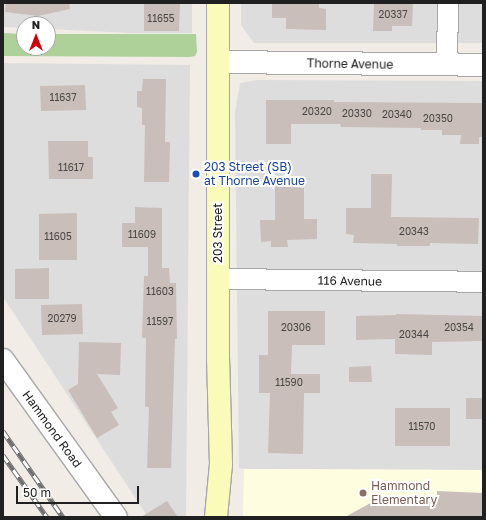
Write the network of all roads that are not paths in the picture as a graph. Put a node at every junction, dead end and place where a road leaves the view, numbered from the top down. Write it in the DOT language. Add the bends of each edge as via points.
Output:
graph roads {
  1 [pos="218,3"];
  2 [pos="448,3"];
  3 [pos="218,62"];
  4 [pos="447,65"];
  5 [pos="483,65"];
  6 [pos="218,279"];
  7 [pos="483,282"];
  8 [pos="3,360"];
  9 [pos="221,464"];
  10 [pos="116,517"];
  11 [pos="216,517"];
  12 [pos="227,517"];
  1 -- 3 [label="main road, 203 Street"];
  2 -- 4 [label="street"];
  3 -- 4 [label="street, Thorne Avenue"];
  3 -- 6 [label="main road, 203 Street"];
  4 -- 5 [label="street, Thorne Avenue"];
  6 -- 7 [label="street, 116 Avenue"];
  6 -- 9 [label="main road, 203 Street"];
  8 -- 10 [label="street, Hammond Road"];
  9 -- 11 [label="main road, 203 Street"];
  9 -- 12 [label="main road, 203 Street"];
}
